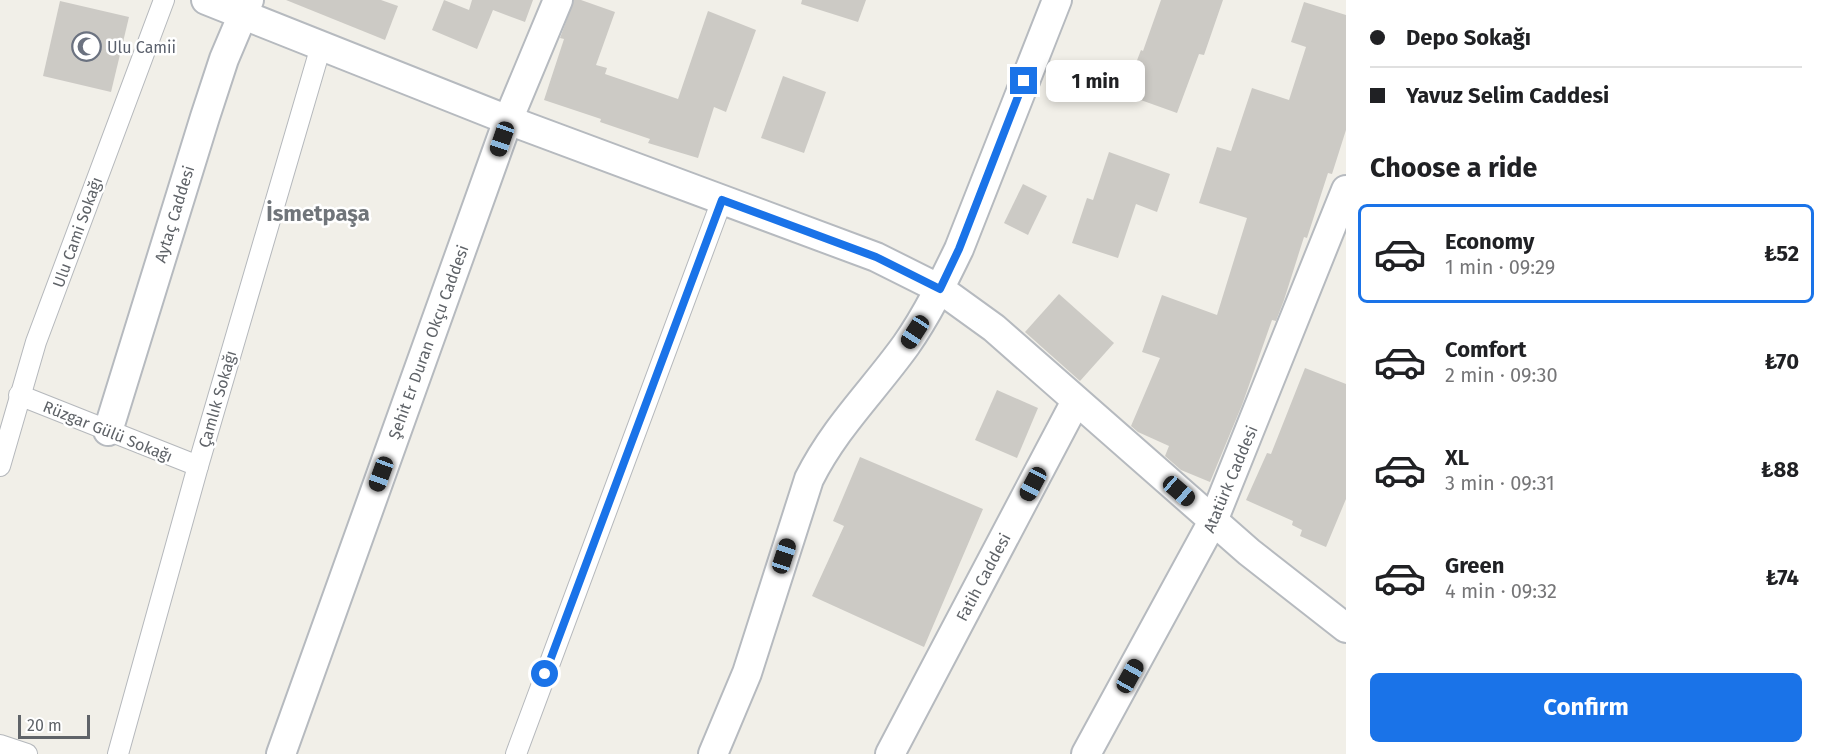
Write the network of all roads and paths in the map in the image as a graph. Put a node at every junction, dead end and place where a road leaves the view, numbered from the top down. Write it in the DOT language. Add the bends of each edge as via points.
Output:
graph roads {
  1 [pos="164,0"];
  2 [pos="206,0"];
  3 [pos="558,0"];
  4 [pos="1057,0"];
  5 [pos="246,7"];
  6 [pos="321,46"];
  7 [pos="508,120"];
  8 [pos="1346,190"];
  9 [pos="722,200"];
  10 [pos="940,289"];
  11 [pos="19,395"];
  12 [pos="1076,400"];
  13 [pos="108,431"];
  14 [pos="0,466"];
  15 [pos="198,466"];
  16 [pos="1214,521"];
  17 [pos="1346,628"];
  18 [pos="0,745"];
  19 [pos="27,754"];
  20 [pos="118,754"];
  21 [pos="281,754"];
  22 [pos="516,754"];
  23 [pos="712,754"];
  24 [pos="890,754"];
  25 [pos="1086,754"];
  1 -- 11 [label="street, Ulu Cami Sokağı"];
  2 -- 5 [label="street"];
  3 -- 7 [label="street, Şehit Er Duran Okçu Caddesi"];
  4 -- 10 [label="street"];
  5 -- 6 [label="street"];
  5 -- 13 [label="street, Aytaç Caddesi" via="198,138"];
  6 -- 7 [label="street"];
  6 -- 15 [label="street, Çamlık Sokağı"];
  7 -- 9 [label="street"];
  7 -- 21 [label="street, Şehit Er Duran Okçu Caddesi"];
  8 -- 16 [label="street, Atatürk Caddesi"];
  9 -- 10 [label="street" via="876,257"];
  9 -- 22 [label="street"];
  10 -- 12 [label="street" via="994,328"];
  10 -- 23 [label="street" via="905,346 823,451 809,479 747,673"];
  11 -- 13 [label="street, Rüzgar Gülü Sokağı"];
  11 -- 14 [label="street, Ulu Cami Sokağı"];
  12 -- 16 [label="street"];
  12 -- 24 [label="street, Fatih Caddesi"];
  13 -- 15 [label="street, Rüzgar Gülü Sokağı"];
  15 -- 20 [label="street, Çamlık Sokağı"];
  16 -- 17 [label="street"];
  16 -- 25 [label="street, Atatürk Caddesi"];
  18 -- 19 [label="street"];
}
